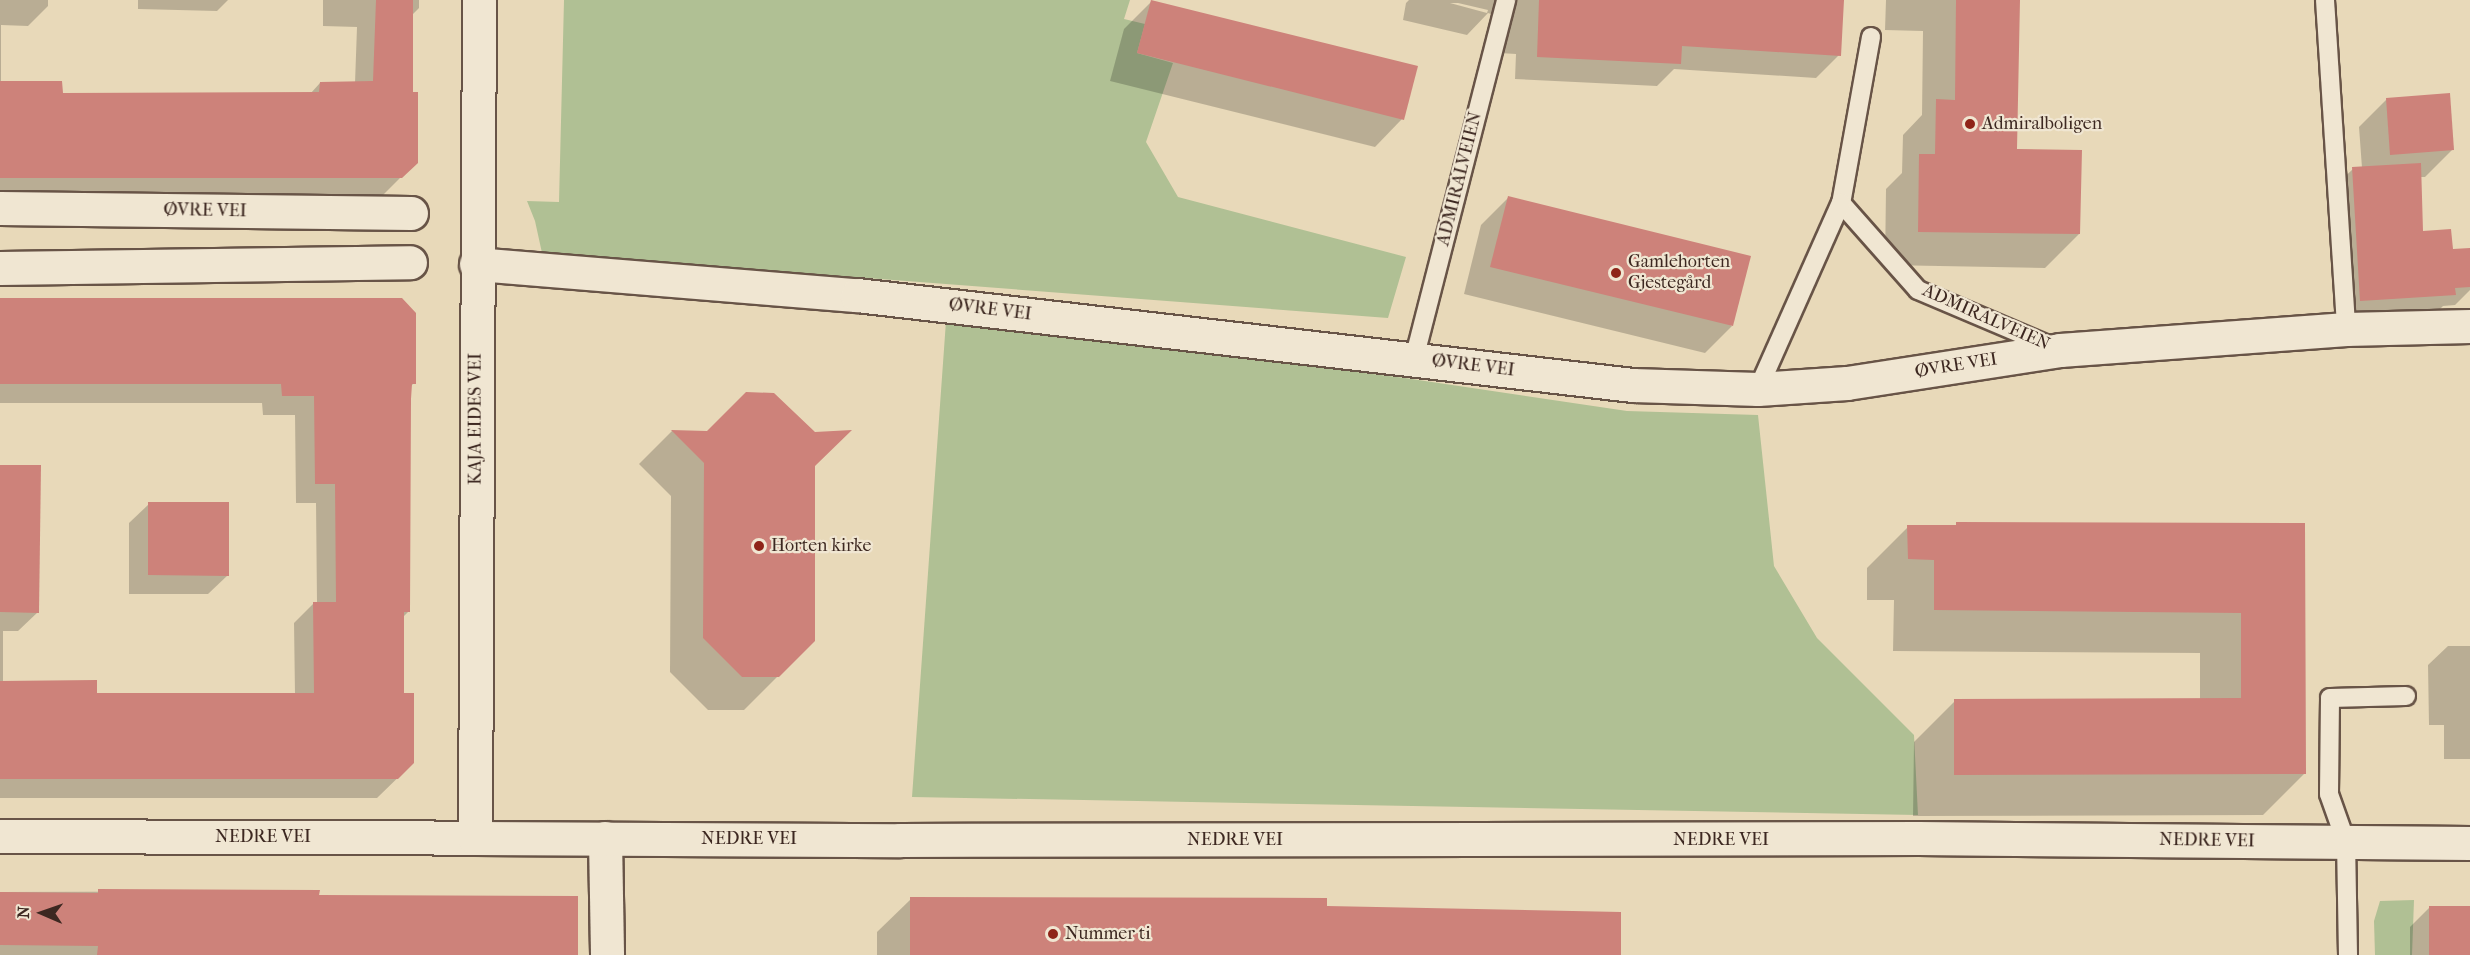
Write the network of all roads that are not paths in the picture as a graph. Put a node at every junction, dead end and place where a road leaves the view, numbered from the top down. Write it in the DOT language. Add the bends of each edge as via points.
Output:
graph roads {
  1 [pos="479,0"];
  2 [pos="1506,0"];
  3 [pos="2325,0"];
  4 [pos="1872,37"];
  5 [pos="1841,203"];
  6 [pos="0,208"];
  7 [pos="411,213"];
  8 [pos="410,262"];
  9 [pos="476,264"];
  10 [pos="0,268"];
  11 [pos="2470,326"];
  12 [pos="2346,329"];
  13 [pos="2060,350"];
  14 [pos="1414,358"];
  15 [pos="1758,389"];
  16 [pos="2406,696"];
  17 [pos="0,836"];
  18 [pos="475,838"];
  19 [pos="605,838"];
  20 [pos="2346,842"];
  21 [pos="2470,843"];
  22 [pos="607,955"];
  23 [pos="2348,955"];
  1 -- 9 [label="street, KAJA EIDES VEI"];
  2 -- 14 [label="lane, ADMIRALVEIEN"];
  3 -- 12 [label="lane"];
  4 -- 5 [label="lane"];
  5 -- 13 [label="lane, ADMIRALVEIEN" via="1918,290"];
  5 -- 15 [label="lane"];
  6 -- 7 [label="street, ØVRE VEI"];
  8 -- 10 [label="street"];
  9 -- 14 [label="street, ØVRE VEI" via="857,295"];
  9 -- 18 [label="street, KAJA EIDES VEI"];
  11 -- 12 [label="street, ØVRE VEI"];
  12 -- 13 [label="street, ØVRE VEI"];
  13 -- 15 [label="street, ØVRE VEI" via="1847,383"];
  14 -- 15 [label="street, ØVRE VEI" via="1633,385"];
  16 -- 20 [label="lane" via="2330,698 2329,794"];
  17 -- 18 [label="street, NEDRE VEI"];
  18 -- 19 [label="street, NEDRE VEI"];
  19 -- 20 [label="street, NEDRE VEI" via="1918,838"];
  19 -- 22 [label="street"];
  20 -- 21 [label="street, NEDRE VEI"];
  20 -- 23 [label="lane"];
}
